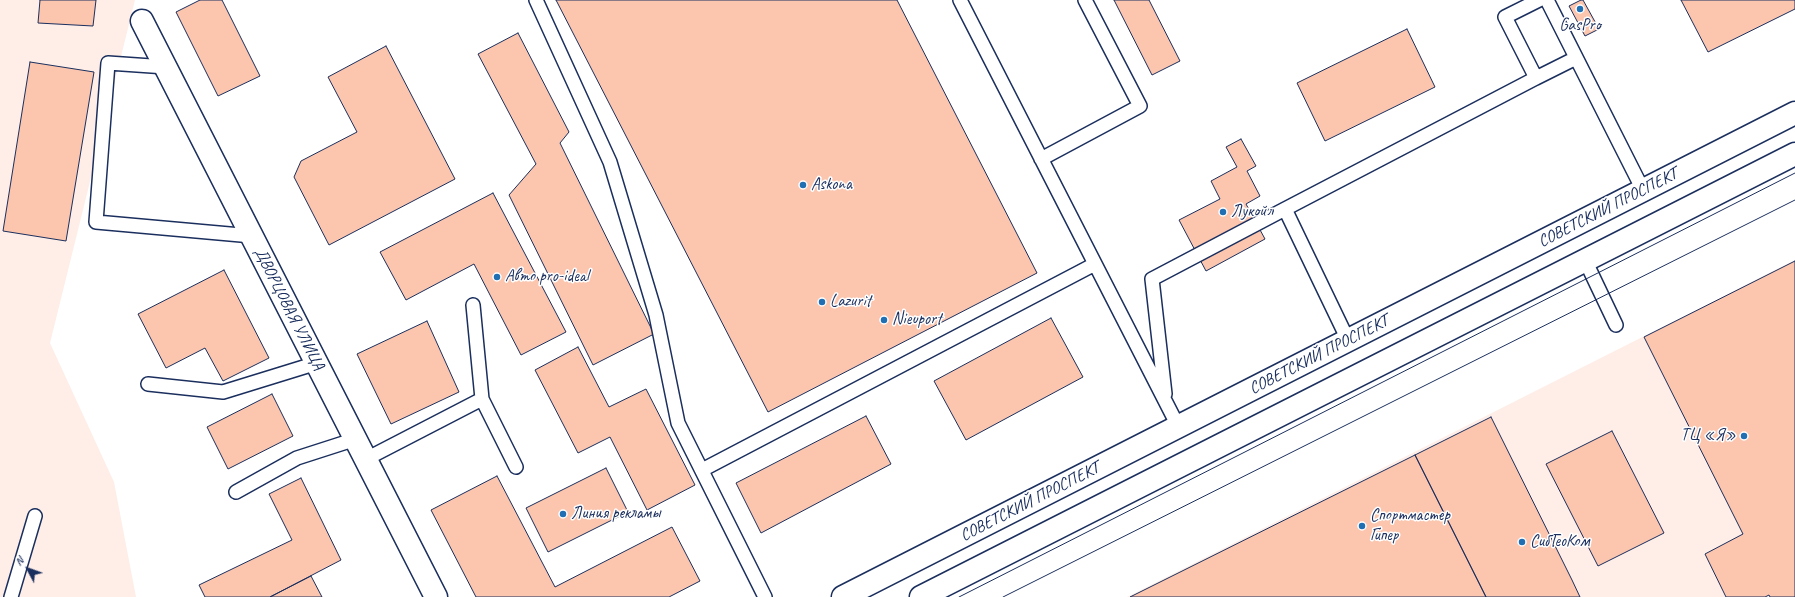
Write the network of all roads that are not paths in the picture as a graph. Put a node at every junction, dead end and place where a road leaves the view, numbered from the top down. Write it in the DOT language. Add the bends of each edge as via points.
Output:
graph roads {
  1 [pos="536,0"];
  2 [pos="960,0"];
  3 [pos="1085,0"];
  4 [pos="1539,0"];
  5 [pos="1547,0"];
  6 [pos="142,21"];
  7 [pos="1576,58"];
  8 [pos="166,67"];
  9 [pos="1536,78"];
  10 [pos="1795,113"];
  11 [pos="1795,154"];
  12 [pos="1041,159"];
  13 [pos="1643,190"];
  14 [pos="1285,209"];
  15 [pos="252,236"];
  16 [pos="1585,260"];
  17 [pos="1095,264"];
  18 [pos="473,305"];
  19 [pos="1616,325"];
  20 [pos="1348,340"];
  21 [pos="317,363"];
  22 [pos="148,384"];
  23 [pos="482,399"];
  24 [pos="1165,402"];
  25 [pos="1178,426"];
  26 [pos="356,439"];
  27 [pos="366,459"];
  28 [pos="516,467"];
  29 [pos="702,470"];
  30 [pos="236,492"];
  31 [pos="36,516"];
  32 [pos="11,597"];
  33 [pos="436,597"];
  34 [pos="765,597"];
  35 [pos="843,597"];
  36 [pos="921,597"];
  1 -- 29 [label="lane" via="610,162 656,315 678,423"];
  2 -- 12 [label="lane"];
  3 -- 12 [label="lane" via="1140,106"];
  4 -- 9 [label="lane" via="1505,18"];
  5 -- 7 [label="lane"];
  6 -- 8 [label="main road, ДВОРЦОВАЯ УЛИЦА"];
  7 -- 9 [label="lane"];
  7 -- 13 [label="lane"];
  8 -- 15 [label="main road, ДВОРЦОВАЯ УЛИЦА"];
  8 -- 15 [label="lane" via="108,63 96,222"];
  9 -- 14 [label="lane"];
  10 -- 13 [label="main road, СОВЕТСКИЙ ПРОСПЕКТ"];
  11 -- 16 [label="main road, СОВЕТСКИЙ ПРОСПЕКТ"];
  12 -- 17 [label="lane"];
  13 -- 20 [label="main road, СОВЕТСКИЙ ПРОСПЕКТ"];
  14 -- 20 [label="lane"];
  14 -- 24 [label="lane" via="1152,279"];
  15 -- 21 [label="main road, ДВОРЦОВАЯ УЛИЦА"];
  16 -- 19 [label="lane"];
  16 -- 36 [label="main road, СОВЕТСКИЙ ПРОСПЕКТ"];
  17 -- 24 [label="lane"];
  17 -- 29 [label="lane"];
  18 -- 23 [label="lane"];
  20 -- 25 [label="main road, СОВЕТСКИЙ ПРОСПЕКТ"];
  21 -- 22 [label="lane" via="223,392"];
  21 -- 26 [label="main road, ДВОРЦОВАЯ УЛИЦА"];
  23 -- 27 [label="lane"];
  23 -- 28 [label="lane"];
  24 -- 25 [label="lane"];
  25 -- 35 [label="main road, СОВЕТСКИЙ ПРОСПЕКТ"];
  26 -- 27 [label="main road, ДВОРЦОВАЯ УЛИЦА"];
  26 -- 30 [label="lane" via="297,458"];
  27 -- 33 [label="main road, ДВОРЦОВАЯ УЛИЦА"];
  29 -- 34 [label="lane"];
  31 -- 32 [label="lane"];
}
